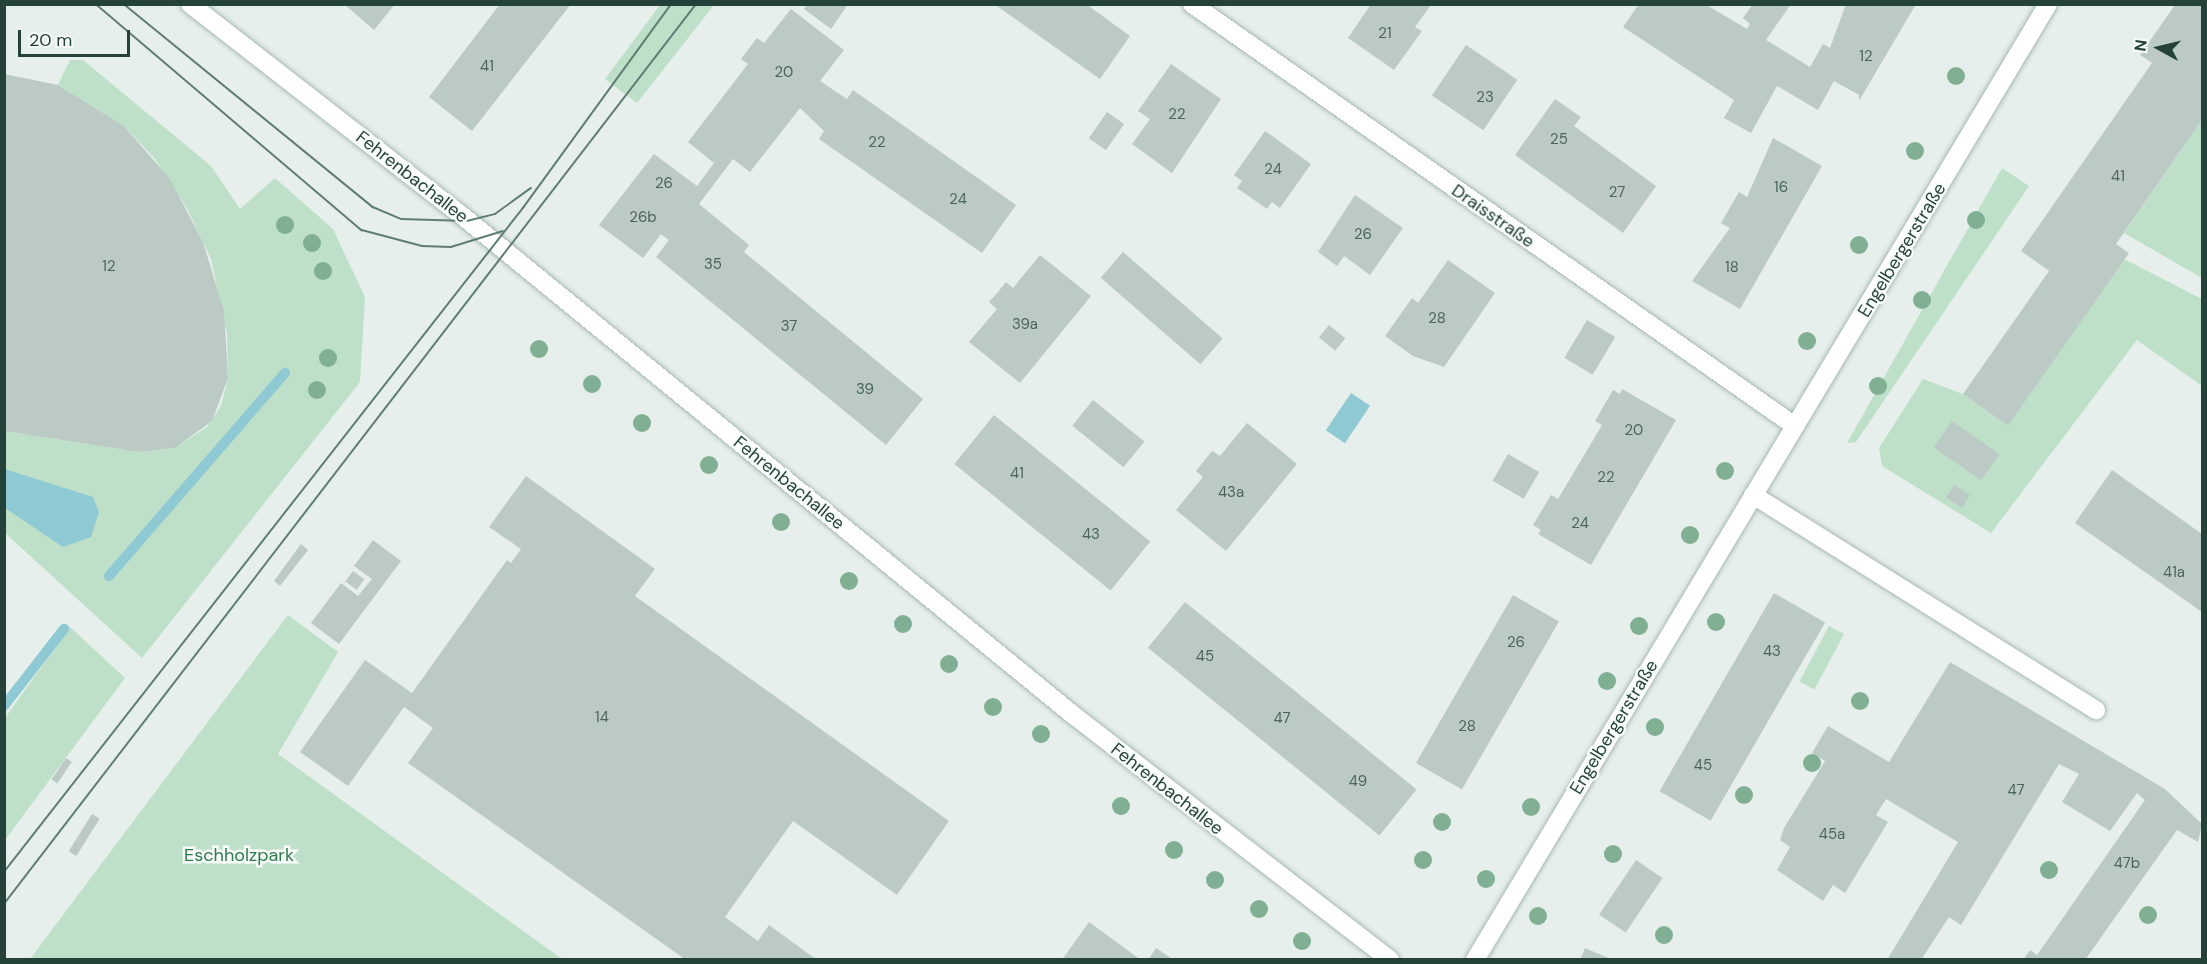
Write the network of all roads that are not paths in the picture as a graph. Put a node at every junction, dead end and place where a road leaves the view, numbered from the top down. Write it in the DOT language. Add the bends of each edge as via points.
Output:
graph roads {
  1 [pos="190,4"];
  2 [pos="1192,4"];
  3 [pos="2048,4"];
  4 [pos="1795,426"];
  5 [pos="1754,495"];
  6 [pos="2096,710"];
  7 [pos="1390,960"];
  8 [pos="1475,960"];
  1 -- 7 [label="street, Fehrenbachallee" via="460,214 1038,688"];
  2 -- 4 [label="street, Draisstraße"];
  3 -- 4 [label="street, Engelbergerstraße"];
  4 -- 5 [label="street, Engelbergerstraße"];
  5 -- 6 [label="street"];
  5 -- 8 [label="street, Engelbergerstraße"];
}
